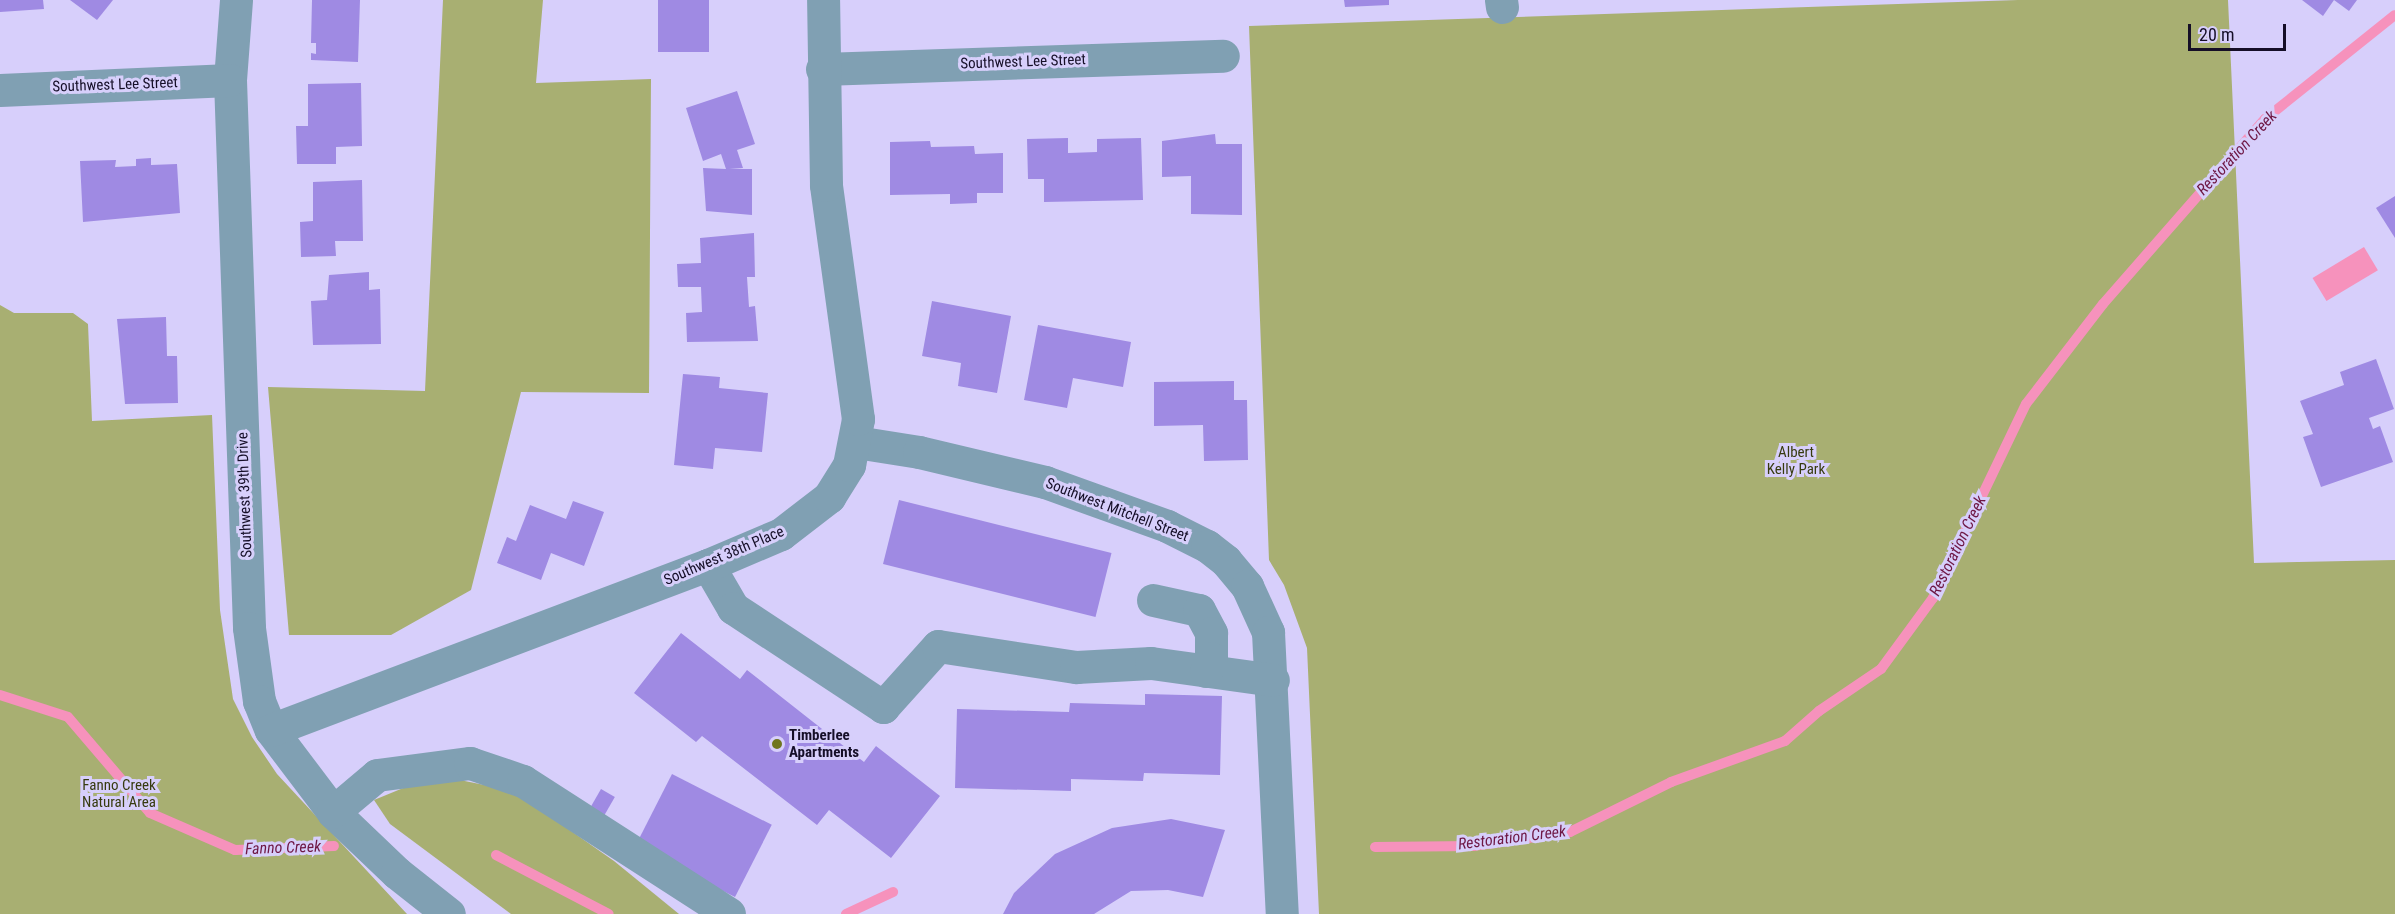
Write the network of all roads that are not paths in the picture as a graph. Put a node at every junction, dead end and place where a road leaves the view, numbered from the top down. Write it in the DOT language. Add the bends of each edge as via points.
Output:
graph roads {
  1 [pos="236,0"];
  2 [pos="823,0"];
  3 [pos="1223,56"];
  4 [pos="822,69"];
  5 [pos="230,80"];
  6 [pos="0,90"];
  7 [pos="856,442"];
  8 [pos="708,565"];
  9 [pos="1153,600"];
  10 [pos="1206,671"];
  11 [pos="1273,680"];
  12 [pos="271,730"];
  13 [pos="333,812"];
  14 [pos="449,914"];
  15 [pos="729,914"];
  16 [pos="1282,914"];
  1 -- 5 [label="street, Southwest 39th Drive"];
  2 -- 4 [label="street, Southwest 38th Place"];
  3 -- 4 [label="street, Southwest Lee Street"];
  4 -- 7 [label="street, Southwest 38th Place" via="830,228 858,419"];
  5 -- 6 [label="street, Southwest Lee Street"];
  5 -- 12 [label="street, Southwest 39th Drive" via="249,628 259,701"];
  7 -- 8 [label="street, Southwest 38th Place" via="841,480 816,510 781,534"];
  7 -- 11 [label="street, Southwest Mitchell Street" via="919,452 1045,482 1167,526 1207,546 1247,586 1268,632"];
  8 -- 10 [label="street" via="733,608 883,707 938,646 1076,667 1151,663"];
  8 -- 12 [label="street, Southwest 38th Place"];
  9 -- 10 [label="street" via="1199,610 1211,633 1211,658"];
  10 -- 11 [label="street"];
  11 -- 16 [label="street, Southwest Mitchell Street"];
  12 -- 13 [label="street, Southwest 39th Drive"];
  13 -- 14 [label="street, Southwest 39th Drive" via="397,873"];
  13 -- 15 [label="street" via="377,775 470,763 523,782"];
}
